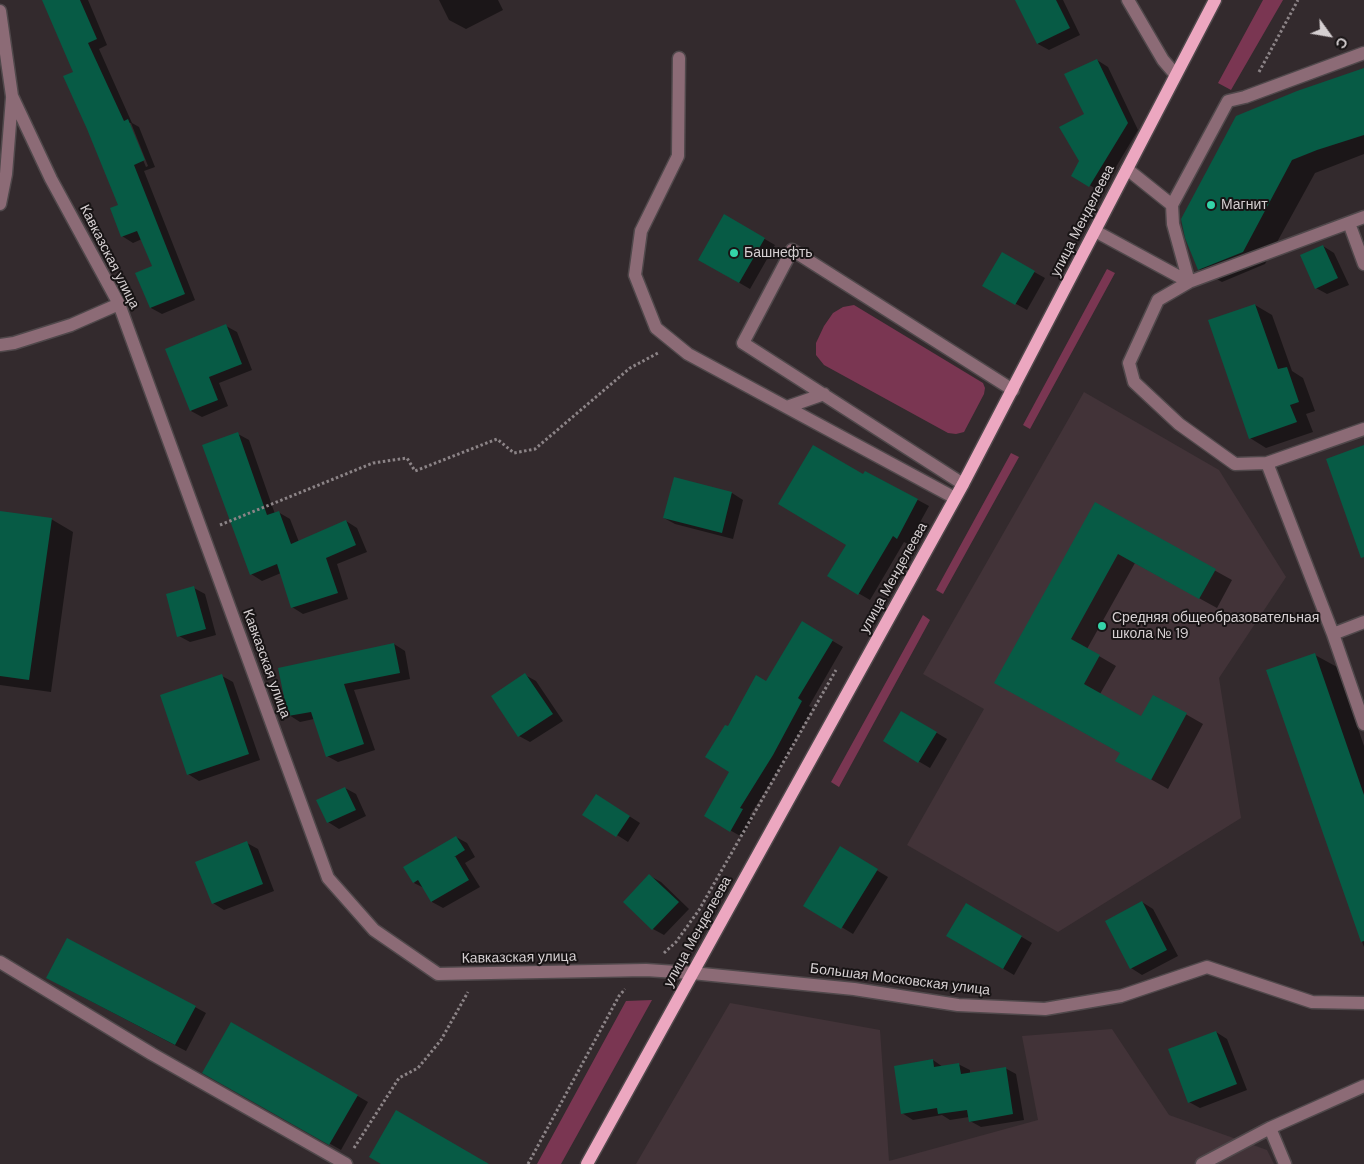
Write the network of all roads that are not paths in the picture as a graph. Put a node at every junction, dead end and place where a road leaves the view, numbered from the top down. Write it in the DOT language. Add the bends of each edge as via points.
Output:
graph roads {
  1 [pos="1128,0"];
  2 [pos="1215,0"];
  3 [pos="0,11"];
  4 [pos="1364,53"];
  5 [pos="679,58"];
  6 [pos="1175,74"];
  7 [pos="12,96"];
  8 [pos="1127,169"];
  9 [pos="3,175"];
  10 [pos="0,204"];
  11 [pos="1172,205"];
  12 [pos="1364,217"];
  13 [pos="1349,223"];
  14 [pos="1095,231"];
  15 [pos="1364,264"];
  16 [pos="1189,282"];
  17 [pos="119,304"];
  18 [pos="0,345"];
  19 [pos="1013,390"];
  20 [pos="824,394"];
  21 [pos="787,407"];
  22 [pos="1364,429"];
  23 [pos="1268,463"];
  24 [pos="963,484"];
  25 [pos="955,498"];
  26 [pos="1364,622"];
  27 [pos="1334,634"];
  28 [pos="1359,692"];
  29 [pos="1364,724"];
  30 [pos="0,962"];
  31 [pos="692,973"];
  32 [pos="1364,1003"];
  33 [pos="1364,1086"];
  34 [pos="1270,1128"];
  35 [pos="345,1164"];
  36 [pos="588,1164"];
  37 [pos="1202,1164"];
  38 [pos="1285,1164"];
  1 -- 6 [label="street" via="1162,60"];
  2 -- 6 [label="main road, улица Менделеева"];
  3 -- 7 [label="street, Кавказская улица"];
  4 -- 11 [label="street" via="1228,101"];
  5 -- 21 [label="street" via="678,156 641,230 635,275 656,328 688,354"];
  6 -- 8 [label="main road, улица Менделеева"];
  7 -- 9 [label="street, Кавказская улица"];
  7 -- 17 [label="street, Кавказская улица" via="51,179"];
  8 -- 11 [label="street"];
  8 -- 14 [label="main road, улица Менделеева"];
  9 -- 10 [label="street, Кавказская улица"];
  11 -- 16 [label="street" via="1173,224"];
  12 -- 13 [label="street"];
  13 -- 15 [label="street"];
  13 -- 16 [label="street"];
  14 -- 16 [label="street"];
  14 -- 19 [label="main road, улица Менделеева"];
  16 -- 23 [label="street" via="1158,300 1129,363 1134,382 1179,424 1235,464"];
  17 -- 18 [label="street" via="71,325"];
  17 -- 31 [label="street, Кавказская улица" via="328,878 374,930 438,974 646,970"];
  19 -- 20 [label="street" via="792,250 743,343"];
  19 -- 24 [label="main road, улица Менделеева"];
  20 -- 21 [label="street"];
  20 -- 24 [label="street"];
  21 -- 25 [label="street"];
  22 -- 23 [label="street"];
  23 -- 27 [label="street"];
  24 -- 25 [label="main road, улица Менделеева"];
  25 -- 31 [label="main road, улица Менделеева"];
  26 -- 27 [label="street"];
  27 -- 28 [label="street"];
  28 -- 29 [label="street"];
  30 -- 35 [label="street" via="152,1054"];
  31 -- 32 [label="street, Большая Московская улица" via="854,989 958,1005 1045,1009 1121,996 1207,967 1312,1002"];
  31 -- 36 [label="main road, улица Менделеева"];
  33 -- 34 [label="street"];
  34 -- 37 [label="street"];
  34 -- 38 [label="street"];
}
